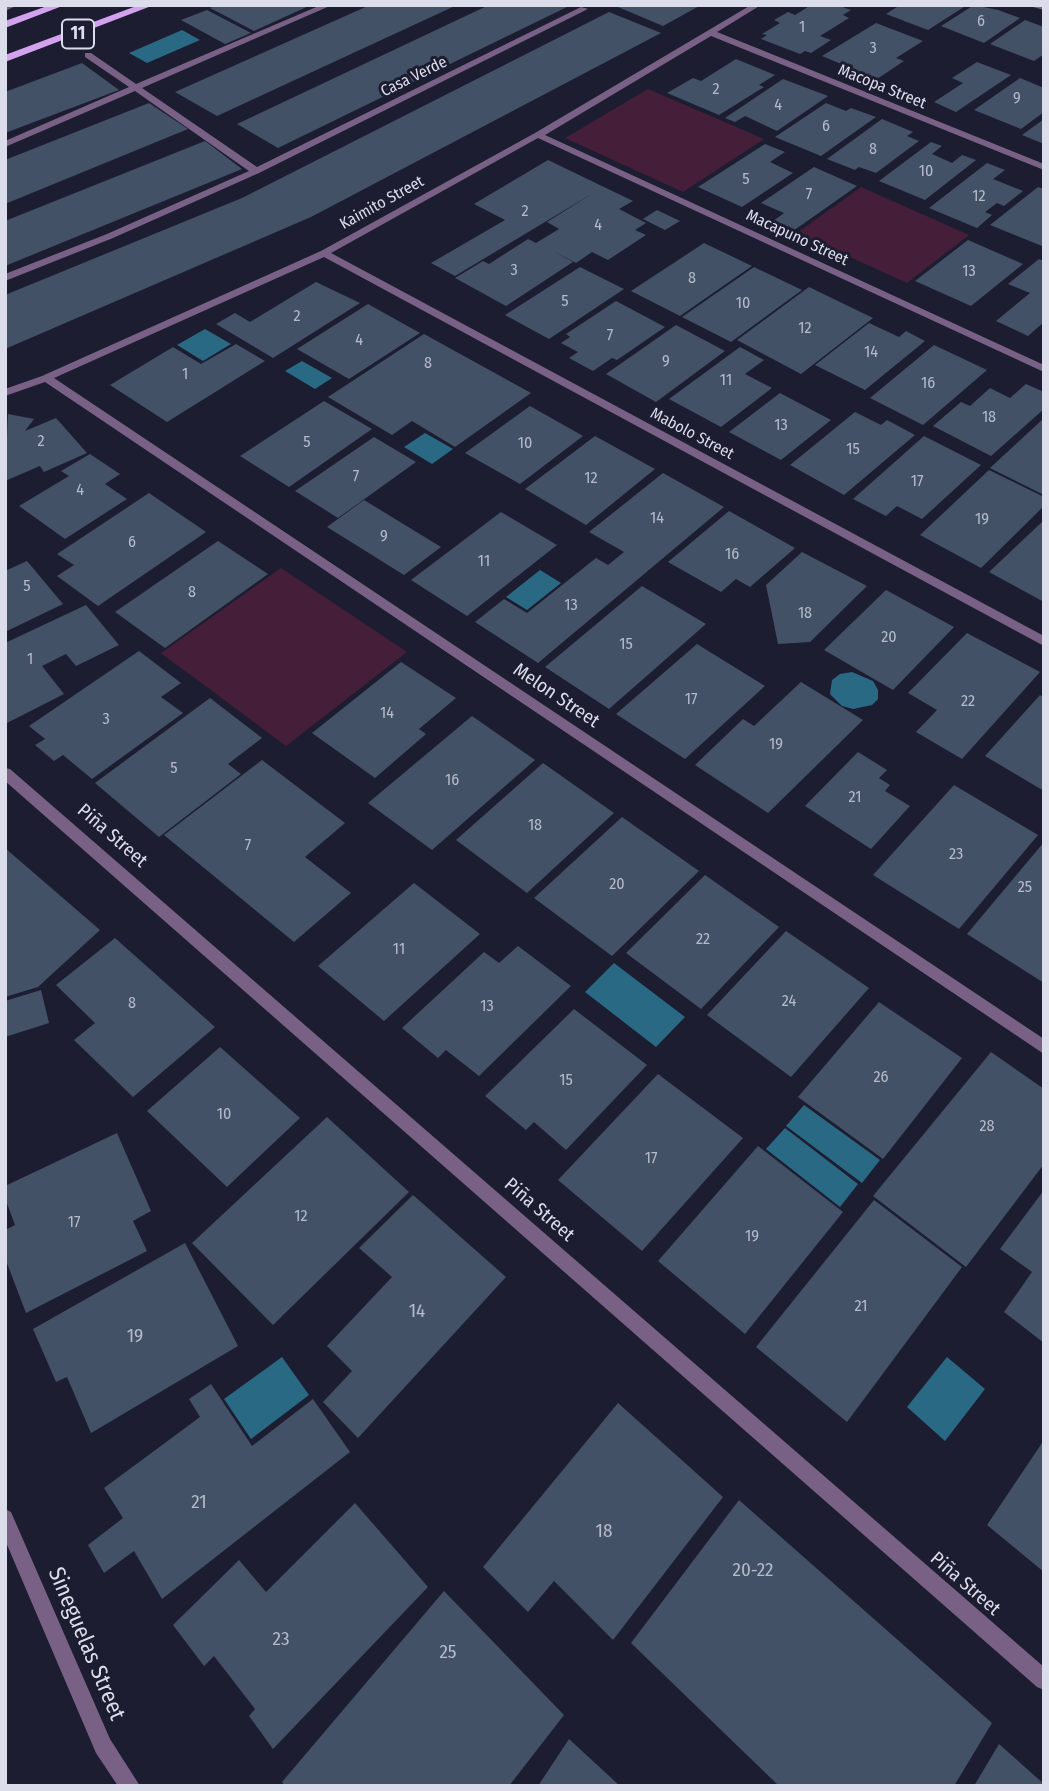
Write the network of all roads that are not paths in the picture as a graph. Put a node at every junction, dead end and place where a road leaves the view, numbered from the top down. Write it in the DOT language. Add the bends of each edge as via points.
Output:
graph roads {
  1 [pos="14,5"];
  2 [pos="59,5"];
  3 [pos="149,5"];
  4 [pos="328,5"];
  5 [pos="1036,5"];
  6 [pos="755,6"];
  7 [pos="1044,8"];
  8 [pos="5,9"];
  9 [pos="583,9"];
  10 [pos="5,25"];
  11 [pos="709,33"];
  12 [pos="88,55"];
  13 [pos="5,60"];
  14 [pos="137,89"];
  15 [pos="538,135"];
  16 [pos="5,144"];
  17 [pos="1044,167"];
  18 [pos="256,171"];
  19 [pos="324,253"];
  20 [pos="5,278"];
  21 [pos="1044,369"];
  22 [pos="47,377"];
  23 [pos="5,393"];
  24 [pos="1044,642"];
  25 [pos="5,773"];
  26 [pos="1044,1047"];
  27 [pos="5,1518"];
  28 [pos="1044,1680"];
  29 [pos="130,1786"];
  1 -- 8 [label="street"];
  2 -- 10 [label="main road, 11"];
  3 -- 13 [label="main road, 11"];
  4 -- 14 [label="street"];
  5 -- 7 [label="street"];
  6 -- 11 [label="street, Kaimito Street"];
  9 -- 18 [label="street, Casa Verde"];
  11 -- 15 [label="street, Kaimito Street"];
  11 -- 17 [label="street, Macopa Street"];
  12 -- 14 [label="street"];
  14 -- 16 [label="street"];
  14 -- 18 [label="street"];
  15 -- 19 [label="street, Kaimito Street"];
  15 -- 21 [label="street, Macapuno Street"];
  18 -- 20 [label="street, Casa Verde"];
  19 -- 22 [label="street, Kaimito Street"];
  19 -- 24 [label="street, Mabolo Street"];
  22 -- 23 [label="street, Kaimito Street"];
  22 -- 26 [label="street, Melon Street"];
  25 -- 28 [label="street, Piña Street"];
  27 -- 29 [label="street, Sineguelas Street" via="103,1746"];
}
